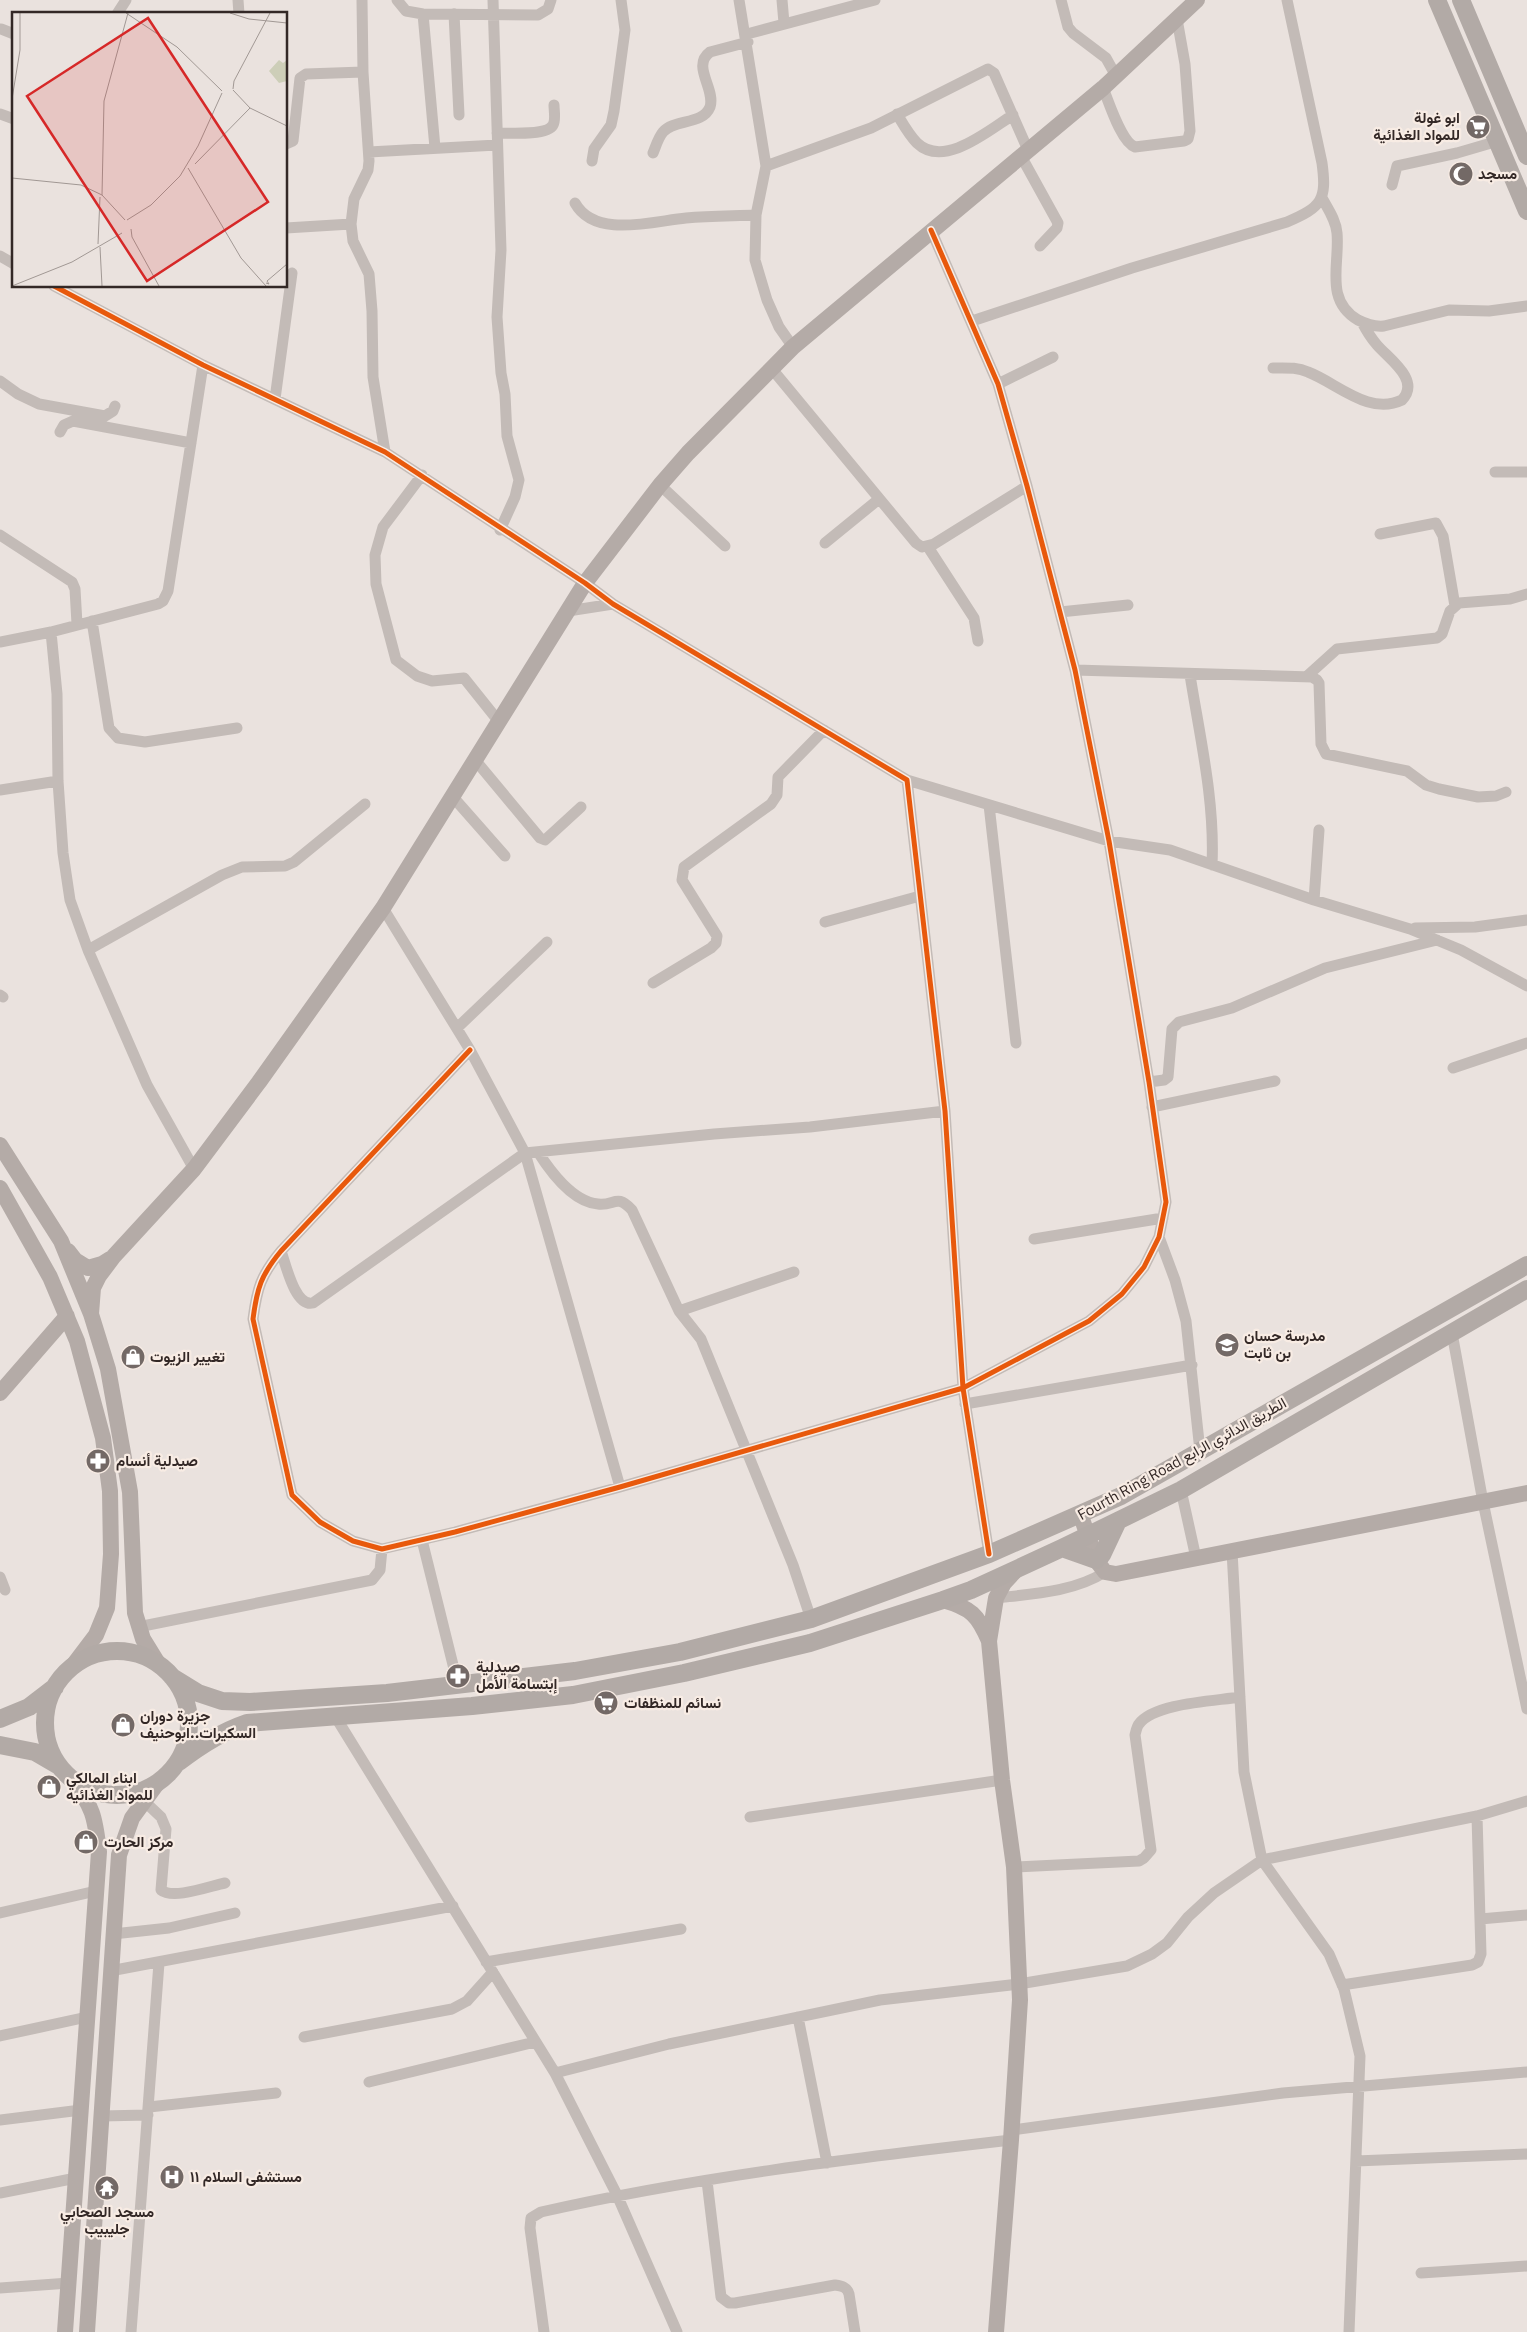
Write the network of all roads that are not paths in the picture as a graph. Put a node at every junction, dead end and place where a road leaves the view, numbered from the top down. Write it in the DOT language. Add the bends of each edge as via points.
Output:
graph roads {
  1 [pos="126,0"];
  2 [pos="362,0"];
  3 [pos="397,0"];
  4 [pos="493,0"];
  5 [pos="551,0"];
  6 [pos="621,0"];
  7 [pos="740,0"];
  8 [pos="782,0"];
  9 [pos="875,0"];
  10 [pos="1061,0"];
  11 [pos="1197,0"];
  12 [pos="1287,0"];
  13 [pos="1437,0"];
  14 [pos="1461,0"];
  15 [pos="118,12"];
  16 [pos="423,14"];
  17 [pos="454,14"];
  18 [pos="493,14"];
  19 [pos="1177,19"];
  20 [pos="784,24"];
  21 [pos="0,29"];
  22 [pos="12,33"];
  23 [pos="747,38"];
  24 [pos="363,72"];
  25 [pos="1116,76"];
  26 [pos="1103,88"];
  27 [pos="554,105"];
  28 [pos="0,114"];
  29 [pos="459,114"];
  30 [pos="897,114"];
  31 [pos="1013,116"];
  32 [pos="12,118"];
  33 [pos="497,139"];
  34 [pos="1498,141"];
  35 [pos="288,143"];
  36 [pos="435,148"];
  37 [pos="369,152"];
  38 [pos="653,153"];
  39 [pos="1025,153"];
  40 [pos="1527,156"];
  41 [pos="592,161"];
  42 [pos="766,166"];
  43 [pos="1392,185"];
  44 [pos="1322,198"];
  45 [pos="575,203"];
  46 [pos="1527,211"];
  47 [pos="756,215"];
  48 [pos="351,224"];
  49 [pos="288,228"];
  50 [pos="931,230"];
  51 [pos="1040,246"];
  52 [pos="0,256"];
  53 [pos="12,263"];
  54 [pos="292,273"];
  55 [pos="58,288"];
  56 [pos="1527,306"];
  57 [pos="972,321"];
  58 [pos="1362,322"];
  59 [pos="793,347"];
  60 [pos="1052,357"];
  61 [pos="203,365"];
  62 [pos="1273,368"];
  63 [pos="772,369"];
  64 [pos="0,381"];
  65 [pos="998,384"];
  66 [pos="275,399"];
  67 [pos="116,406"];
  68 [pos="60,432"];
  69 [pos="191,443"];
  70 [pos="385,452"];
  71 [pos="1495,472"];
  72 [pos="1527,472"];
  73 [pos="422,475"];
  74 [pos="660,485"];
  75 [pos="1027,486"];
  76 [pos="879,499"];
  77 [pos="500,530"];
  78 [pos="1380,534"];
  79 [pos="0,535"];
  80 [pos="825,543"];
  81 [pos="725,546"];
  82 [pos="928,547"];
  83 [pos="586,583"];
  84 [pos="1527,594"];
  85 [pos="613,604"];
  86 [pos="1128,605"];
  87 [pos="1455,606"];
  88 [pos="568,611"];
  89 [pos="1060,612"];
  90 [pos="92,621"];
  91 [pos="77,624"];
  92 [pos="51,632"];
  93 [pos="978,641"];
  94 [pos="0,642"];
  95 [pos="1075,670"];
  96 [pos="1190,675"];
  97 [pos="1306,677"];
  98 [pos="500,723"];
  99 [pos="237,728"];
  100 [pos="824,730"];
  101 [pos="476,761"];
  102 [pos="907,780"];
  103 [pos="58,781"];
  104 [pos="0,790"];
  105 [pos="1506,792"];
  106 [pos="453,796"];
  107 [pos="365,804"];
  108 [pos="989,805"];
  109 [pos="581,807"];
  110 [pos="1319,830"];
  111 [pos="1109,841"];
  112 [pos="505,856"];
  113 [pos="1212,865"];
  114 [pos="920,896"];
  115 [pos="1314,900"];
  116 [pos="383,908"];
  117 [pos="1527,920"];
  118 [pos="825,922"];
  119 [pos="1410,929"];
  120 [pos="1437,940"];
  121 [pos="547,942"];
  122 [pos="88,950"];
  123 [pos="653,983"];
  124 [pos="1527,986"];
  125 [pos="457,1028"];
  126 [pos="1016,1043"];
  127 [pos="1527,1043"];
  128 [pos="470,1050"];
  129 [pos="1453,1068"];
  130 [pos="1275,1081"];
  131 [pos="1149,1082"];
  132 [pos="1152,1107"];
  133 [pos="944,1111"];
  134 [pos="0,1145"];
  135 [pos="538,1152"];
  136 [pos="525,1153"];
  137 [pos="194,1169"];
  138 [pos="0,1188"];
  139 [pos="1163,1218"];
  140 [pos="1158,1237"];
  141 [pos="1034,1239"];
  142 [pos="61,1241"];
  143 [pos="280,1251"];
  144 [pos="114,1256"];
  145 [pos="1527,1265"];
  146 [pos="794,1272"];
  147 [pos="1527,1289"];
  148 [pos="679,1311"];
  149 [pos="91,1314"];
  150 [pos="67,1316"];
  151 [pos="1452,1333"];
  152 [pos="1192,1365"];
  153 [pos="963,1388"];
  154 [pos="0,1393"];
  155 [pos="965,1404"];
  156 [pos="746,1450"];
  157 [pos="1200,1452"];
  158 [pos="620,1487"];
  159 [pos="1181,1490"];
  160 [pos="1527,1493"];
  161 [pos="1483,1502"];
  162 [pos="1085,1514"];
  163 [pos="1118,1521"];
  164 [pos="1092,1534"];
  165 [pos="422,1540"];
  166 [pos="1062,1548"];
  167 [pos="382,1549"];
  168 [pos="1232,1551"];
  169 [pos="989,1554"];
  170 [pos="1196,1558"];
  171 [pos="1101,1564"];
  172 [pos="1017,1569"];
  173 [pos="0,1577"];
  174 [pos="5,1590"];
  175 [pos="996,1598"];
  176 [pos="943,1600"];
  177 [pos="811,1619"];
  178 [pos="138,1627"];
  179 [pos="989,1641"];
  180 [pos="159,1665"];
  181 [pos="71,1668"];
  182 [pos="172,1677"];
  183 [pos="458,1685"];
  184 [pos="56,1686"];
  185 [pos="1240,1697"];
  186 [pos="1527,1709"];
  187 [pos="335,1716"];
  188 [pos="0,1719"];
  189 [pos="0,1745"];
  190 [pos="179,1762"];
  191 [pos="65,1772"];
  192 [pos="1002,1780"];
  193 [pos="156,1785"];
  194 [pos="143,1800"];
  195 [pos="1527,1801"];
  196 [pos="1477,1816"];
  197 [pos="750,1817"];
  198 [pos="1262,1860"];
  199 [pos="1014,1867"];
  200 [pos="225,1883"];
  201 [pos="96,1891"];
  202 [pos="453,1906"];
  203 [pos="0,1913"];
  204 [pos="235,1913"];
  205 [pos="1527,1915"];
  206 [pos="1480,1919"];
  207 [pos="681,1929"];
  208 [pos="113,1934"];
  209 [pos="159,1962"];
  210 [pos="486,1962"];
  211 [pos="110,1971"];
  212 [pos="493,1972"];
  213 [pos="1019,1984"];
  214 [pos="1342,1985"];
  215 [pos="87,2017"];
  216 [pos="798,2017"];
  217 [pos="0,2036"];
  218 [pos="304,2037"];
  219 [pos="535,2042"];
  220 [pos="1527,2072"];
  221 [pos="555,2073"];
  222 [pos="368,2082"];
  223 [pos="1360,2085"];
  224 [pos="276,2093"];
  225 [pos="81,2110"];
  226 [pos="149,2111"];
  227 [pos="101,2116"];
  228 [pos="0,2120"];
  229 [pos="1012,2135"];
  230 [pos="1527,2154"];
  231 [pos="1356,2161"];
  232 [pos="828,2163"];
  233 [pos="76,2178"];
  234 [pos="707,2181"];
  235 [pos="0,2193"];
  236 [pos="617,2194"];
  237 [pos="1527,2266"];
  238 [pos="1421,2273"];
  239 [pos="69,2283"];
  240 [pos="0,2288"];
  241 [pos="65,2332"];
  242 [pos="86,2332"];
  243 [pos="131,2332"];
  244 [pos="544,2332"];
  245 [pos="677,2332"];
  246 [pos="855,2332"];
  247 [pos="996,2332"];
  248 [pos="1349,2332"];
  1 -- 15 [label="street"];
  2 -- 24 [label="street"];
  3 -- 16 [label="street" via="406,10"];
  4 -- 18 [label="street"];
  5 -- 18 [label="street" via="548,9 538,15"];
  6 -- 41 [label="street" via="625,30 614,111 611,125 594,149"];
  7 -- 23 [label="street"];
  8 -- 20 [label="street"];
  9 -- 20 [label="street"];
  10 -- 25 [label="street" via="1068,27 1106,58"];
  11 -- 19 [label="street"];
  12 -- 44 [label="street" via="1322,163 1325,185"];
  13 -- 34 [label="main road"];
  14 -- 40 [label="main road"];
  16 -- 17 [label="street"];
  16 -- 36 [label="street"];
  17 -- 18 [label="street"];
  17 -- 29 [label="street"];
  18 -- 33 [label="street"];
  19 -- 25 [label="street"];
  19 -- 26 [label="street" via="1185,64 1188,139 1131,146"];
  20 -- 23 [label="street"];
  21 -- 22 [label="street"];
  23 -- 38 [label="street" via="706,56 702,64 710,101 708,110 698,118 669,127 658,140"];
  23 -- 42 [label="street"];
  24 -- 35 [label="street" via="306,74 300,78 293,141"];
  24 -- 37 [label="street"];
  25 -- 26 [label="street"];
  26 -- 39 [label="street"];
  27 -- 33 [label="street" via="554,122 550,129"];
  28 -- 32 [label="street"];
  30 -- 31 [label="street" via="916,143 934,152 962,148"];
  30 -- 31 [label="street" via="988,69 994,73"];
  30 -- 42 [label="street" via="871,128"];
  31 -- 39 [label="street"];
  33 -- 36 [label="street"];
  33 -- 77 [label="street" via="501,250 497,317 507,436 519,480"];
  34 -- 43 [label="street" via="1397,166"];
  34 -- 46 [label="main road"];
  36 -- 37 [label="street"];
  37 -- 48 [label="street" via="368,170 354,199"];
  39 -- 50 [label="street"];
  39 -- 51 [label="street" via="1058,223"];
  42 -- 47 [label="street"];
  44 -- 57 [label="street" via="1311,211 1288,222 1132,268"];
  44 -- 58 [label="street" via="1334,218 1337,233 1336,292 1343,307"];
  45 -- 47 [label="street" via="586,216 619,225"];
  47 -- 59 [label="street" via="755,260 759,278 779,327"];
  48 -- 49 [label="street"];
  48 -- 70 [label="street" via="353,241 369,274 373,377"];
  50 -- 57 [label="street"];
  50 -- 59 [label="street"];
  52 -- 53 [label="street"];
  54 -- 66 [label="street"];
  55 -- 61 [label="street"];
  56 -- 58 [label="street" via="1449,310 1377,327"];
  57 -- 65 [label="street"];
  58 -- 62 [label="street" via="1376,344 1402,370 1408,382 1402,400 1368,402 1307,371"];
  59 -- 63 [label="street"];
  60 -- 65 [label="street"];
  61 -- 66 [label="street"];
  61 -- 69 [label="street"];
  63 -- 74 [label="street"];
  63 -- 76 [label="street"];
  64 -- 67 [label="street" via="39,404 105,416"];
  65 -- 75 [label="street"];
  66 -- 70 [label="street"];
  68 -- 69 [label="street" via="64,425 73,421"];
  69 -- 90 [label="street" via="166,597 158,604"];
  70 -- 73 [label="street"];
  71 -- 72 [label="street"];
  73 -- 77 [label="street"];
  73 -- 98 [label="street" via="383,527 375,555 376,584 396,660 417,676 432,681 464,678"];
  74 -- 81 [label="street"];
  74 -- 83 [label="street"];
  75 -- 82 [label="street"];
  75 -- 89 [label="street"];
  76 -- 80 [label="street"];
  76 -- 82 [label="street" via="916,543"];
  77 -- 83 [label="street"];
  78 -- 87 [label="street" via="1436,523 1443,536"];
  79 -- 91 [label="street" via="72,582"];
  82 -- 93 [label="street" via="974,618"];
  83 -- 85 [label="street"];
  83 -- 88 [label="street"];
  84 -- 87 [label="street"];
  85 -- 88 [label="street"];
  85 -- 100 [label="street"];
  86 -- 89 [label="street"];
  87 -- 97 [label="street" via="1437,638 1337,649"];
  88 -- 98 [label="street"];
  89 -- 95 [label="street"];
  90 -- 91 [label="street"];
  90 -- 99 [label="street" via="109,728 118,738 145,742"];
  91 -- 92 [label="street"];
  92 -- 94 [label="street"];
  92 -- 103 [label="street" via="57,694"];
  95 -- 96 [label="street"];
  95 -- 111 [label="street"];
  96 -- 97 [label="street"];
  96 -- 113 [label="street" via="1210,799"];
  97 -- 105 [label="street" via="1315,678 1319,683 1321,744 1326,754 1407,771 1439,789 1478,797"];
  98 -- 101 [label="street"];
  100 -- 102 [label="street"];
  100 -- 123 [label="street" via="778,777 777,795 771,804 684,867 682,880 717,940 711,948"];
  101 -- 106 [label="street"];
  101 -- 109 [label="street" via="540,838 545,840"];
  102 -- 108 [label="street"];
  102 -- 114 [label="street"];
  103 -- 104 [label="street"];
  103 -- 122 [label="street" via="70,900"];
  106 -- 112 [label="street"];
  106 -- 116 [label="street"];
  107 -- 122 [label="street" via="294,862 285,866 242,867 222,875"];
  108 -- 111 [label="street"];
  108 -- 126 [label="street"];
  110 -- 115 [label="street"];
  111 -- 113 [label="street" via="1170,850"];
  111 -- 131 [label="street"];
  113 -- 115 [label="street"];
  114 -- 118 [label="street"];
  114 -- 133 [label="street"];
  115 -- 119 [label="street"];
  116 -- 125 [label="street"];
  116 -- 137 [label="street"];
  117 -- 119 [label="street" via="1475,928"];
  119 -- 120 [label="street"];
  120 -- 124 [label="street"];
  120 -- 131 [label="street" via="1325,968 1232,1008 1179,1022 1172,1029 1168,1076 1164,1080"];
  121 -- 125 [label="street"];
  122 -- 137 [label="street" via="147,1085"];
  125 -- 128 [label="street"];
  127 -- 129 [label="street"];
  128 -- 136 [label="street"];
  128 -- 143 [label="street"];
  130 -- 132 [label="street"];
  131 -- 132 [label="street"];
  132 -- 139 [label="street" via="1166,1202"];
  133 -- 135 [label="street"];
  133 -- 153 [label="street"];
  134 -- 142 [label="street"];
  135 -- 136 [label="street"];
  135 -- 148 [label="street" via="564,1186 586,1201 626,1203"];
  136 -- 143 [label="street" via="313,1303 302,1302 297,1295"];
  136 -- 158 [label="street"];
  137 -- 144 [label="street"];
  138 -- 150 [label="street" via="50,1278"];
  139 -- 140 [label="street"];
  139 -- 141 [label="street"];
  140 -- 152 [label="street" via="1175,1280 1186,1321"];
  140 -- 153 [label="street" via="1144,1267 1122,1294 1089,1321"];
  142 -- 144 [label="street" via="75,1260 88,1268"];
  142 -- 149 [label="street"];
  143 -- 167 [label="street" via="265,1270 256,1294 253,1318 292,1495 320,1522 353,1541"];
  144 -- 149 [label="street" via="93,1288"];
  145 -- 157 [label="main road, Fourth Ring Road الطريق الدائري الرابع"];
  146 -- 148 [label="street"];
  147 -- 151 [label="main road"];
  148 -- 156 [label="street" via="701,1339"];
  149 -- 178 [label="street" via="108,1369 130,1492"];
  150 -- 154 [label="street"];
  150 -- 181 [label="street" via="77,1341 103,1438 110,1491 111,1554 111,1581 103,1622"];
  151 -- 159 [label="main road"];
  151 -- 161 [label="street"];
  152 -- 155 [label="street"];
  152 -- 157 [label="street"];
  153 -- 155 [label="street"];
  153 -- 156 [label="street"];
  155 -- 169 [label="street"];
  156 -- 158 [label="street"];
  156 -- 177 [label="street" via="793,1565"];
  157 -- 162 [label="main road, Fourth Ring Road الطريق الدائري الرابع"];
  158 -- 165 [label="street"];
  159 -- 163 [label="main road"];
  159 -- 170 [label="street"];
  160 -- 161 [label="street"];
  161 -- 168 [label="street"];
  161 -- 186 [label="street"];
  162 -- 164 [label="street"];
  162 -- 169 [label="main road, Fourth Ring Road الطريق الدائري الرابع"];
  163 -- 164 [label="main road"];
  163 -- 171 [label="main road"];
  164 -- 166 [label="main road"];
  164 -- 171 [label="street"];
  165 -- 167 [label="street"];
  165 -- 183 [label="street"];
  166 -- 171 [label="main road"];
  166 -- 172 [label="main road"];
  167 -- 178 [label="street" via="380,1570 372,1580"];
  168 -- 170 [label="street"];
  168 -- 185 [label="street"];
  169 -- 177 [label="main road, Fourth Ring Road الطريق الدائري الرابع"];
  170 -- 171 [label="street" via="1116,1574"];
  171 -- 175 [label="street" via="1092,1580 1060,1589"];
  172 -- 175 [label="street"];
  172 -- 176 [label="main road"];
  173 -- 174 [label="street"];
  175 -- 179 [label="street"];
  176 -- 179 [label="street" via="972,1612 981,1622"];
  176 -- 187 [label="main road" via="810,1643 573,1695"];
  177 -- 183 [label="main road, Fourth Ring Road الطريق الدائري الرابع" via="680,1652 575,1672"];
  178 -- 180 [label="street"];
  179 -- 192 [label="street"];
  180 -- 181 [label="main road" via="145,1657 114,1652 84,1659"];
  180 -- 182 [label="main road"];
  181 -- 184 [label="main road"];
  182 -- 183 [label="main road, Fourth Ring Road الطريق الدائري الرابع" via="198,1693 222,1700 250,1702"];
  182 -- 190 [label="main road" via="185,1701 190,1727"];
  184 -- 188 [label="main road" via="29,1707"];
  184 -- 191 [label="main road" via="46,1718 49,1743"];
  185 -- 198 [label="street" via="1244,1772"];
  185 -- 199 [label="street" via="1165,1708 1138,1724 1135,1735 1150,1850 1144,1858 1139,1861"];
  187 -- 190 [label="main road" via="247,1723 218,1735"];
  187 -- 202 [label="street"];
  189 -- 191 [label="main road" via="35,1752"];
  190 -- 193 [label="main road"];
  191 -- 193 [label="main road" via="86,1788 112,1795 139,1792"];
  191 -- 201 [label="street" via="88,1802 96,1823 99,1852"];
  192 -- 197 [label="street"];
  192 -- 199 [label="street"];
  193 -- 194 [label="street"];
  194 -- 200 [label="street" via="161,1817 166,1828 161,1890 174,1895"];
  194 -- 208 [label="street" via="132,1818 119,1855"];
  195 -- 196 [label="street"];
  196 -- 198 [label="street"];
  196 -- 206 [label="street"];
  198 -- 213 [label="street" via="1214,1893 1188,1917 1167,1943 1152,1954 1127,1966"];
  198 -- 214 [label="street" via="1329,1954"];
  199 -- 213 [label="street"];
  201 -- 203 [label="street"];
  201 -- 215 [label="street"];
  202 -- 209 [label="street"];
  202 -- 210 [label="street"];
  204 -- 208 [label="street" via="169,1928"];
  205 -- 206 [label="street"];
  206 -- 214 [label="street" via="1481,1954 1478,1962 1472,1965"];
  207 -- 210 [label="street"];
  208 -- 211 [label="street"];
  209 -- 211 [label="street"];
  209 -- 226 [label="street"];
  210 -- 212 [label="street"];
  211 -- 227 [label="street"];
  212 -- 218 [label="street" via="467,2001 452,2009"];
  212 -- 219 [label="street"];
  213 -- 216 [label="street" via="880,2000"];
  213 -- 229 [label="street"];
  214 -- 223 [label="street" via="1360,2056"];
  215 -- 217 [label="street"];
  215 -- 225 [label="street"];
  216 -- 221 [label="street" via="669,2044"];
  216 -- 232 [label="street"];
  219 -- 221 [label="street"];
  219 -- 222 [label="street"];
  220 -- 223 [label="street"];
  221 -- 236 [label="street"];
  223 -- 229 [label="street" via="1283,2093"];
  223 -- 231 [label="street"];
  224 -- 226 [label="street"];
  225 -- 228 [label="street"];
  225 -- 233 [label="street"];
  226 -- 227 [label="street"];
  226 -- 243 [label="street"];
  227 -- 242 [label="street"];
  229 -- 232 [label="street"];
  229 -- 247 [label="street"];
  230 -- 231 [label="street"];
  231 -- 248 [label="street"];
  232 -- 234 [label="street"];
  233 -- 235 [label="street"];
  233 -- 239 [label="street"];
  234 -- 236 [label="street"];
  234 -- 246 [label="street" via="724,2301 734,2303 842,2286 848,2289"];
  236 -- 244 [label="street" via="541,2212 532,2218 530,2228"];
  236 -- 245 [label="street"];
  237 -- 238 [label="street"];
  239 -- 240 [label="street"];
  239 -- 241 [label="street"];
}
